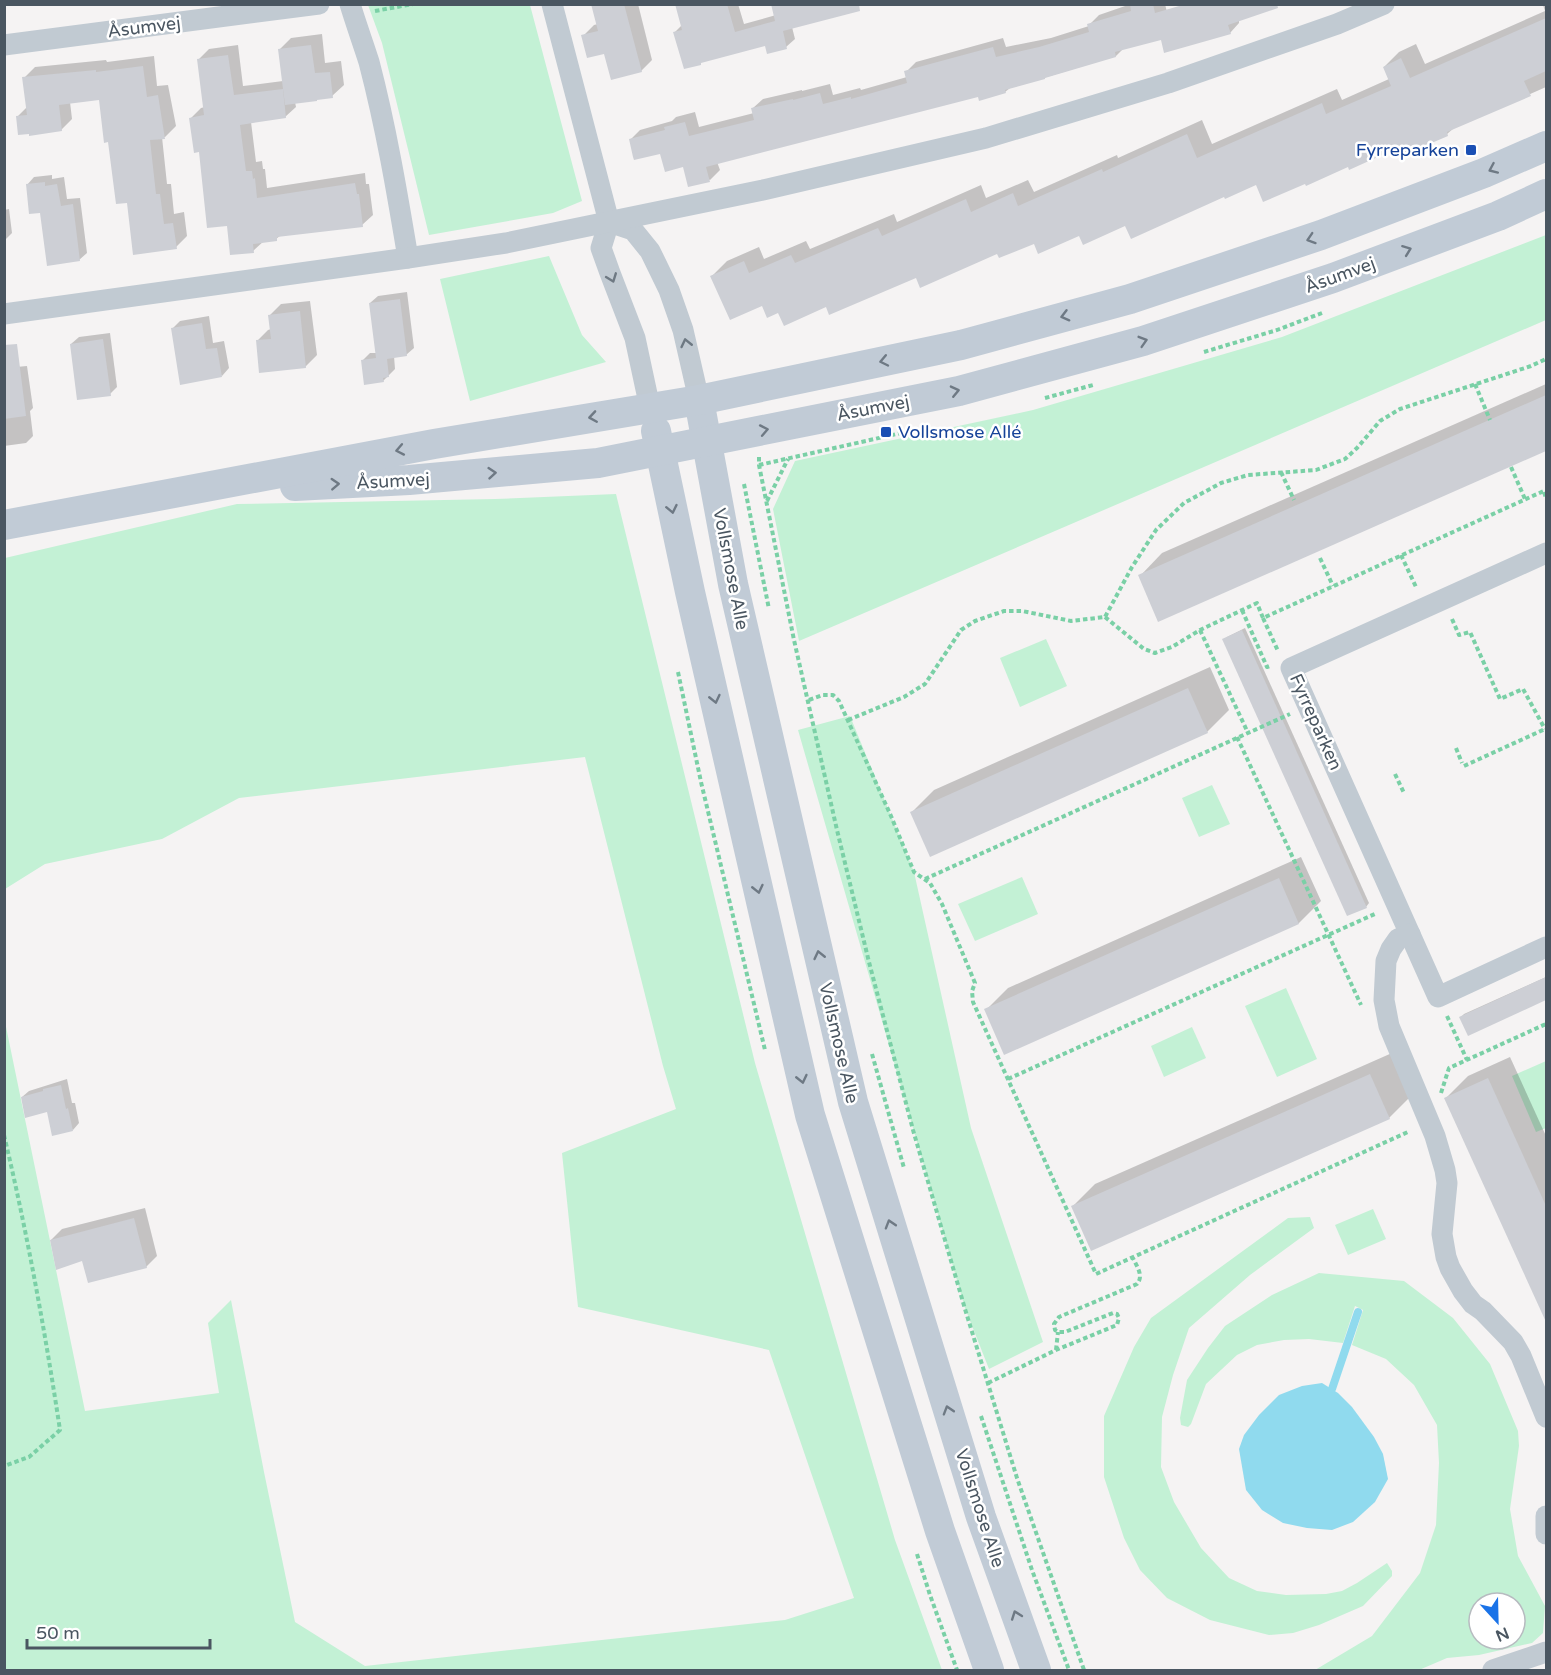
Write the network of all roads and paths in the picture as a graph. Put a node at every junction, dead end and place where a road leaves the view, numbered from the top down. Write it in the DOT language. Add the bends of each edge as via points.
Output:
graph roads {
  1 [pos="319,4"];
  2 [pos="413,4"];
  3 [pos="552,4"];
  4 [pos="1384,4"];
  5 [pos="352,10"];
  6 [pos="4,45"];
  7 [pos="1546,146"];
  8 [pos="1546,195"];
  9 [pos="609,222"];
  10 [pos="408,258"];
  11 [pos="4,314"];
  12 [pos="1546,359"];
  13 [pos="1475,384"];
  14 [pos="699,400"];
  15 [pos="650,408"];
  16 [pos="1490,420"];
  17 [pos="760,431"];
  18 [pos="707,441"];
  19 [pos="660,452"];
  20 [pos="788,459"];
  21 [pos="1511,467"];
  22 [pos="1281,472"];
  23 [pos="743,482"];
  24 [pos="1545,491"];
  25 [pos="172,493"];
  26 [pos="1546,498"];
  27 [pos="1525,499"];
  28 [pos="1294,500"];
  29 [pos="767,503"];
  30 [pos="4,525"];
  31 [pos="1546,553"];
  32 [pos="1401,555"];
  33 [pos="1320,558"];
  34 [pos="1415,584"];
  35 [pos="1333,586"];
  36 [pos="1443,599"];
  37 [pos="1242,610"];
  38 [pos="771,617"];
  39 [pos="1105,617"];
  40 [pos="1263,618"];
  41 [pos="1200,630"];
  42 [pos="1276,645"];
  43 [pos="1274,663"];
  44 [pos="808,700"];
  45 [pos="1288,714"];
  46 [pos="848,720"];
  47 [pos="1546,729"];
  48 [pos="1248,733"];
  49 [pos="1237,737"];
  50 [pos="1456,748"];
  51 [pos="1395,774"];
  52 [pos="1404,793"];
  53 [pos="924,879"];
  54 [pos="1372,916"];
  55 [pos="1410,934"];
  56 [pos="1329,935"];
  57 [pos="1546,947"];
  58 [pos="1363,1010"];
  59 [pos="1450,1023"];
  60 [pos="1546,1024"];
  61 [pos="870,1045"];
  62 [pos="1467,1060"];
  63 [pos="1449,1068"];
  64 [pos="1008,1079"];
  65 [pos="1429,1122"];
  66 [pos="4,1135"];
  67 [pos="907,1179"];
  68 [pos="1133,1258"];
  69 [pos="1058,1332"];
  70 [pos="1056,1350"];
  71 [pos="988,1383"];
  72 [pos="980,1413"];
  73 [pos="1546,1417"];
  74 [pos="4,1466"];
  75 [pos="1546,1516"];
  76 [pos="1546,1534"];
  77 [pos="1546,1652"];
  78 [pos="989,1671"];
  79 [pos="1036,1671"];
  80 [pos="1069,1671"];
  81 [pos="1084,1671"];
  82 [pos="1493,1671"];
  1 -- 6 [label="street, Åsumvej"];
  2 -- 5 [label="path"];
  3 -- 9 [label="street"];
  4 -- 9 [label="street" via="1168,83 986,138"];
  5 -- 10 [label="street" via="382,116"];
  7 -- 14 [label="street, Åsumvej, one-way" via="1321,235 1130,299 962,345"];
  17 -- 8 [label="street, Åsumvej, one-way" via="959,391 1143,341 1333,278"];
  9 -- 10 [label="street"];
  14 -- 9 [label="street, one-way" via="683,330 650,251 633,230"];
  9 -- 15 [label="street, one-way" via="601,248 635,338"];
  10 -- 11 [label="street"];
  12 -- 13 [label="path"];
  13 -- 16 [label="path"];
  13 -- 22 [label="path" via="1400,409 1380,421 1345,459 1316,470"];
  14 -- 15 [label="street, Åsumvej"];
  14 -- 18 [label="street, Vollsmose Alle"];
  15 -- 19 [label="street"];
  15 -- 25 [label="street, Åsumvej, one-way"];
  17 -- 18 [label="street, Åsumvej"];
  17 -- 29 [label="path" via="759,465"];
  18 -- 19 [label="street, Åsumvej"];
  79 -- 18 [label="street, Vollsmose Alle, one-way" via="981,1517 853,1102 733,584"];
  25 -- 19 [label="street, Åsumvej, one-way" via="433,479 598,463"];
  19 -- 78 [label="street, one-way" via="810,1115 940,1531"];
  20 -- 29 [label="path"];
  21 -- 27 [label="path"];
  22 -- 28 [label="path"];
  22 -- 39 [label="path" via="1230,480 1184,503 1156,530"];
  23 -- 38 [label="path"];
  24 -- 26 [label="path"];
  24 -- 27 [label="path"];
  25 -- 30 [label="street, Åsumvej"];
  27 -- 32 [label="path"];
  29 -- 44 [label="path"];
  31 -- 36 [label="street, Fyrreparken"];
  32 -- 34 [label="path"];
  32 -- 35 [label="path"];
  33 -- 35 [label="path"];
  35 -- 40 [label="path"];
  36 -- 47 [label="path" via="1459,635 1470,632 1500,699 1523,689"];
  36 -- 55 [label="street, Fyrreparken" via="1291,668"];
  37 -- 40 [label="path" via="1257,603"];
  37 -- 41 [label="path"];
  37 -- 43 [label="path" via="1267,667"];
  39 -- 41 [label="path" via="1144,649 1155,653"];
  39 -- 46 [label="path" via="1071,621 1022,610 1004,611 975,621 962,630 925,684"];
  40 -- 42 [label="path"];
  41 -- 48 [label="path"];
  44 -- 46 [label="path" via="833,695"];
  44 -- 71 [label="path" via="869,962"];
  45 -- 48 [label="path"];
  46 -- 53 [label="path" via="914,872"];
  47 -- 50 [label="path" via="1463,765"];
  48 -- 49 [label="path"];
  49 -- 53 [label="path"];
  49 -- 56 [label="path"];
  51 -- 52 [label="path"];
  53 -- 64 [label="path" via="946,914 975,984 973,1002"];
  54 -- 56 [label="path"];
  55 -- 57 [label="street, Fyrreparken" via="1438,997"];
  55 -- 65 [label="street" via="1398,939 1386,961 1384,1000 1389,1026"];
  56 -- 58 [label="path"];
  56 -- 64 [label="path"];
  59 -- 62 [label="path"];
  60 -- 62 [label="path"];
  61 -- 67 [label="path"];
  62 -- 63 [label="path"];
  64 -- 68 [label="path" via="1096,1274"];
  65 -- 68 [label="path"];
  65 -- 73 [label="street" via="1447,1183 1442,1233 1450,1268 1473,1304 1513,1342"];
  66 -- 74 [label="path" via="20,1201 60,1430 28,1457"];
  68 -- 69 [label="path" via="1140,1274 1137,1284 1059,1317 1053,1324"];
  69 -- 70 [label="path"];
  69 -- 70 [label="path" via="1113,1313 1120,1321"];
  70 -- 71 [label="path"];
  71 -- 81 [label="path"];
  72 -- 80 [label="path"];
  75 -- 76 [label="street"];
  77 -- 82 [label="street"];
}
